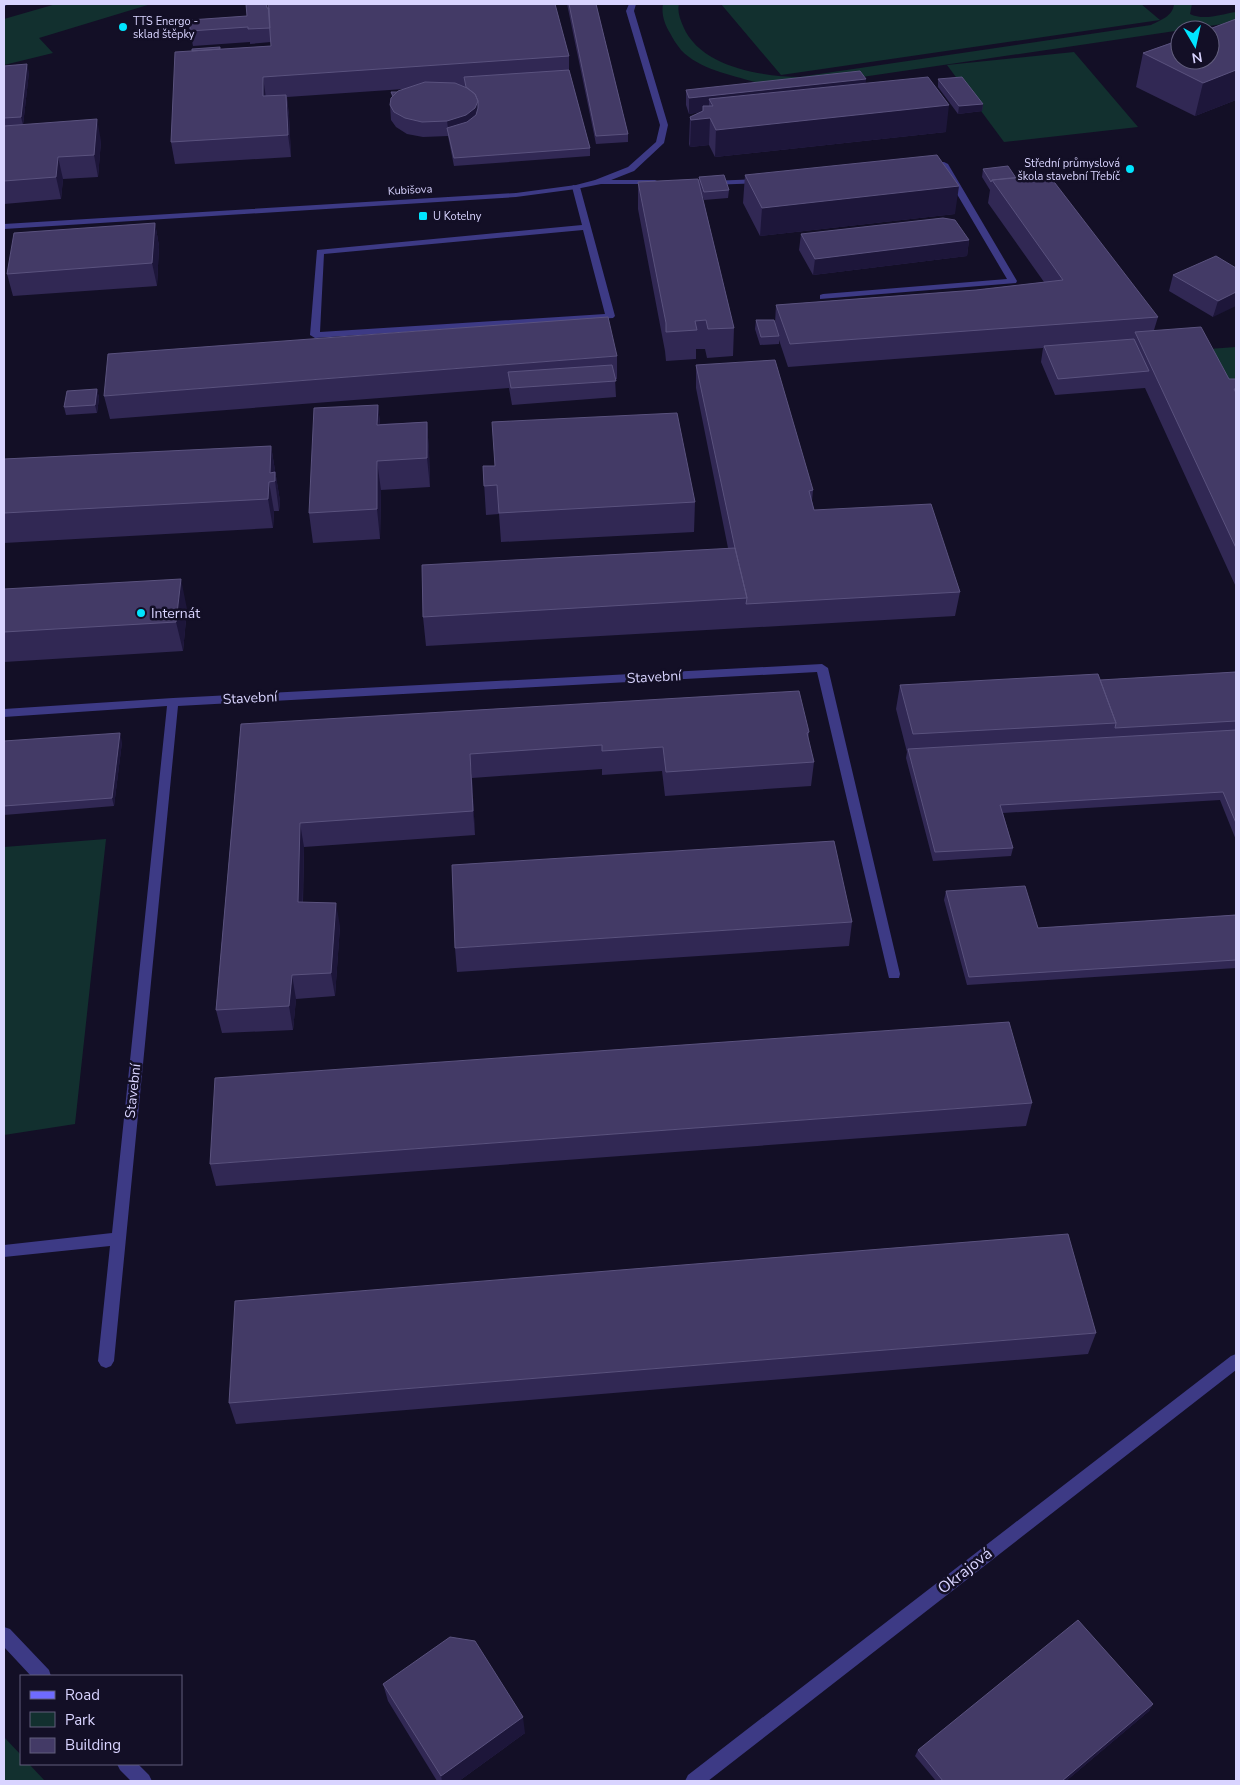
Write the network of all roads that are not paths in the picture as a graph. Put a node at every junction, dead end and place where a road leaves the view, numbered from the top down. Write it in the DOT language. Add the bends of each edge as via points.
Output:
graph roads {
  1 [pos="632,4"];
  2 [pos="914,166"];
  3 [pos="766,180"];
  4 [pos="598,182"];
  5 [pos="667,182"];
  6 [pos="697,183"];
  7 [pos="576,187"];
  8 [pos="4,227"];
  9 [pos="588,227"];
  10 [pos="822,297"];
  11 [pos="173,702"];
  12 [pos="4,713"];
  13 [pos="894,974"];
  14 [pos="118,1239"];
  15 [pos="4,1251"];
  16 [pos="106,1361"];
  17 [pos="1236,1361"];
  18 [pos="4,1635"];
  19 [pos="42,1675"];
  20 [pos="127,1765"];
  21 [pos="143,1781"];
  22 [pos="694,1781"];
  1 -- 4 [label="street, Kubišova" via="630,11 664,125 660,143 631,169"];
  2 -- 10 [label="street" via="944,164 1013,282"];
  3 -- 6 [label="street"];
  4 -- 5 [label="street"];
  4 -- 7 [label="street, Kubišova"];
  7 -- 8 [label="street, Kubišova" via="516,195"];
  7 -- 9 [label="street"];
  9 -- 9 [label="street" via="610,316 315,334 320,252"];
  11 -- 12 [label="street, Stavební"];
  11 -- 13 [label="street, Stavební" via="822,668"];
  11 -- 14 [label="street, Stavební"];
  14 -- 15 [label="street"];
  14 -- 16 [label="street, Stavební"];
  17 -- 22 [label="street, Okrajová"];
  18 -- 19 [label="street"];
  20 -- 21 [label="street"];
}
